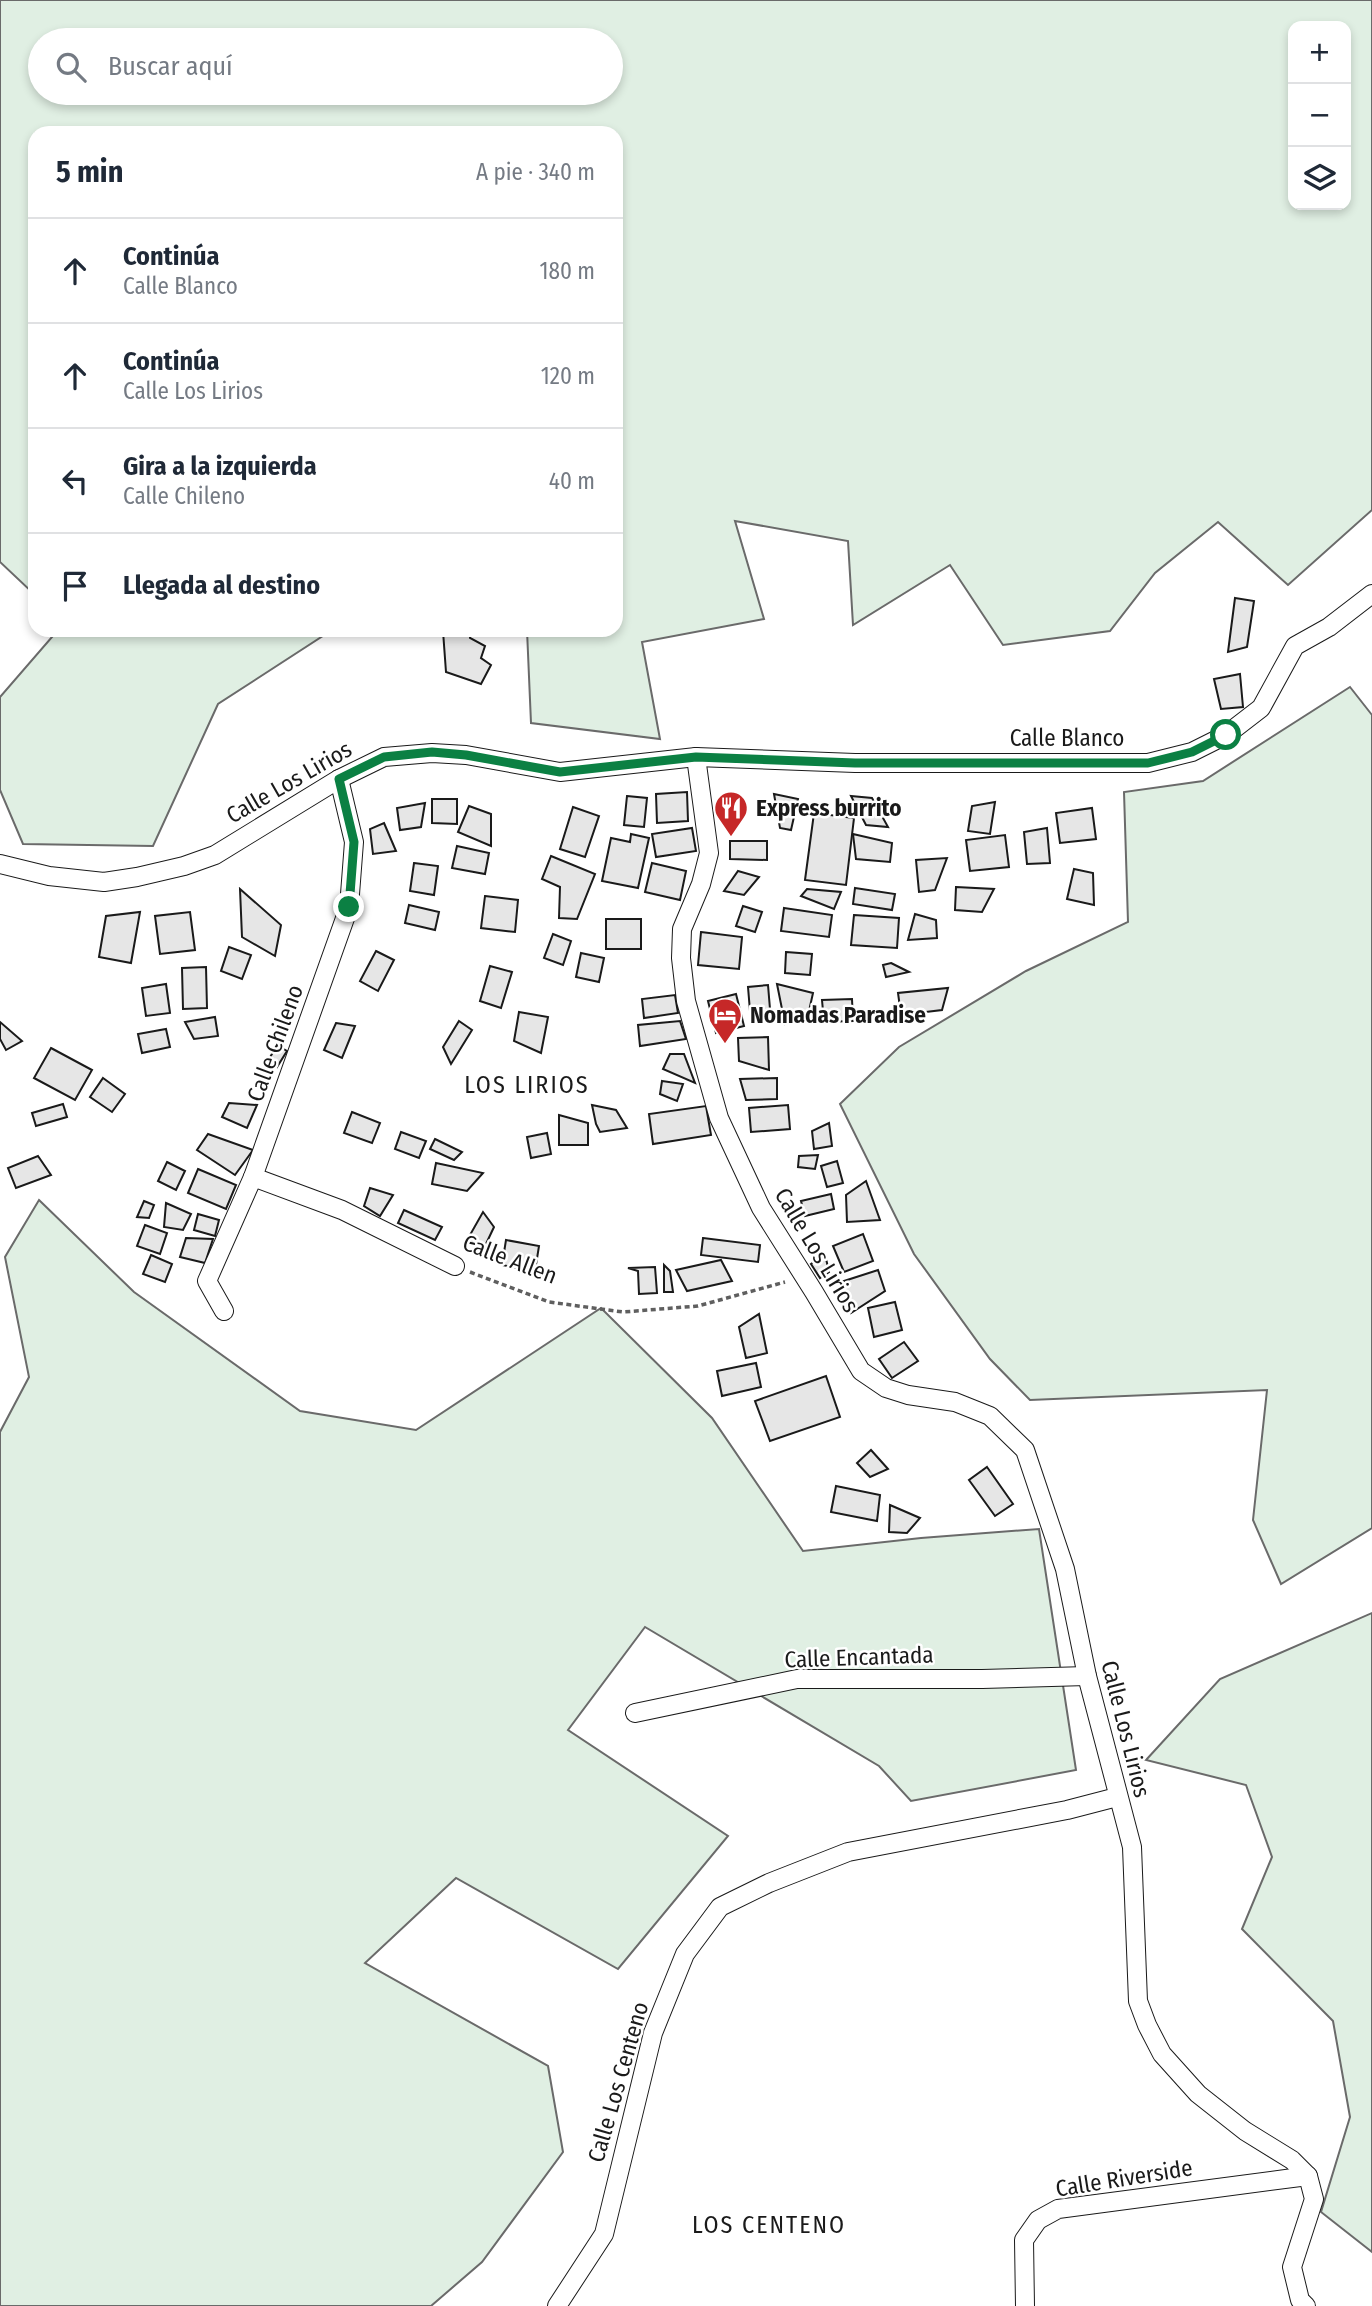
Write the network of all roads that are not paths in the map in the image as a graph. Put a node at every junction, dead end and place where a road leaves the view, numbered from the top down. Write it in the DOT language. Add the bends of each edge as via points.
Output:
graph roads {
  1 [pos="1372,594"];
  2 [pos="696,757"];
  3 [pos="339,779"];
  4 [pos="0,864"];
  5 [pos="253,1177"];
  6 [pos="455,1266"];
  7 [pos="224,1311"];
  8 [pos="1087,1676"];
  9 [pos="635,1713"];
  10 [pos="1117,1797"];
  11 [pos="1308,2176"];
  12 [pos="557,2306"];
  13 [pos="1025,2306"];
  14 [pos="1306,2306"];
  1 -- 2 [label="street, Calle Blanco" via="1295,646 1261,708 1226,735 1192,752 1148,763 855,763"];
  2 -- 3 [label="street, Calle Los Lirios" via="560,772 432,752 384,757"];
  2 -- 8 [label="street, Calle Los Lirios" via="709,853 682,929 681,958 686,1001 719,1118 761,1208 861,1371 886,1388 955,1402 990,1416 1025,1450 1065,1569"];
  3 -- 4 [label="street, Calle Los Lirios" via="215,855 184,866 104,882"];
  3 -- 5 [label="street, Calle Chileno" via="354,842 349,907"];
  5 -- 6 [label="street, Calle Allen" via="342,1210"];
  5 -- 7 [label="street, Calle Chileno" via="207,1281"];
  8 -- 9 [label="street, Calle Encantada" via="797,1679"];
  8 -- 10 [label="street, Calle Los Lirios"];
  10 -- 11 [label="street, Calle Los Lirios" via="1132,1847 1138,2000 1147,2025 1162,2054 1198,2094 1245,2131 1293,2160"];
  10 -- 12 [label="street, Calle Los Centeno" via="848,1852 720,1907 685,1954 653,2033 604,2234"];
  11 -- 13 [label="street, Calle Riverside" via="1058,2209 1038,2220 1024,2241"];
  11 -- 14 [label="street" via="1314,2199 1292,2267 1300,2300"];
}
